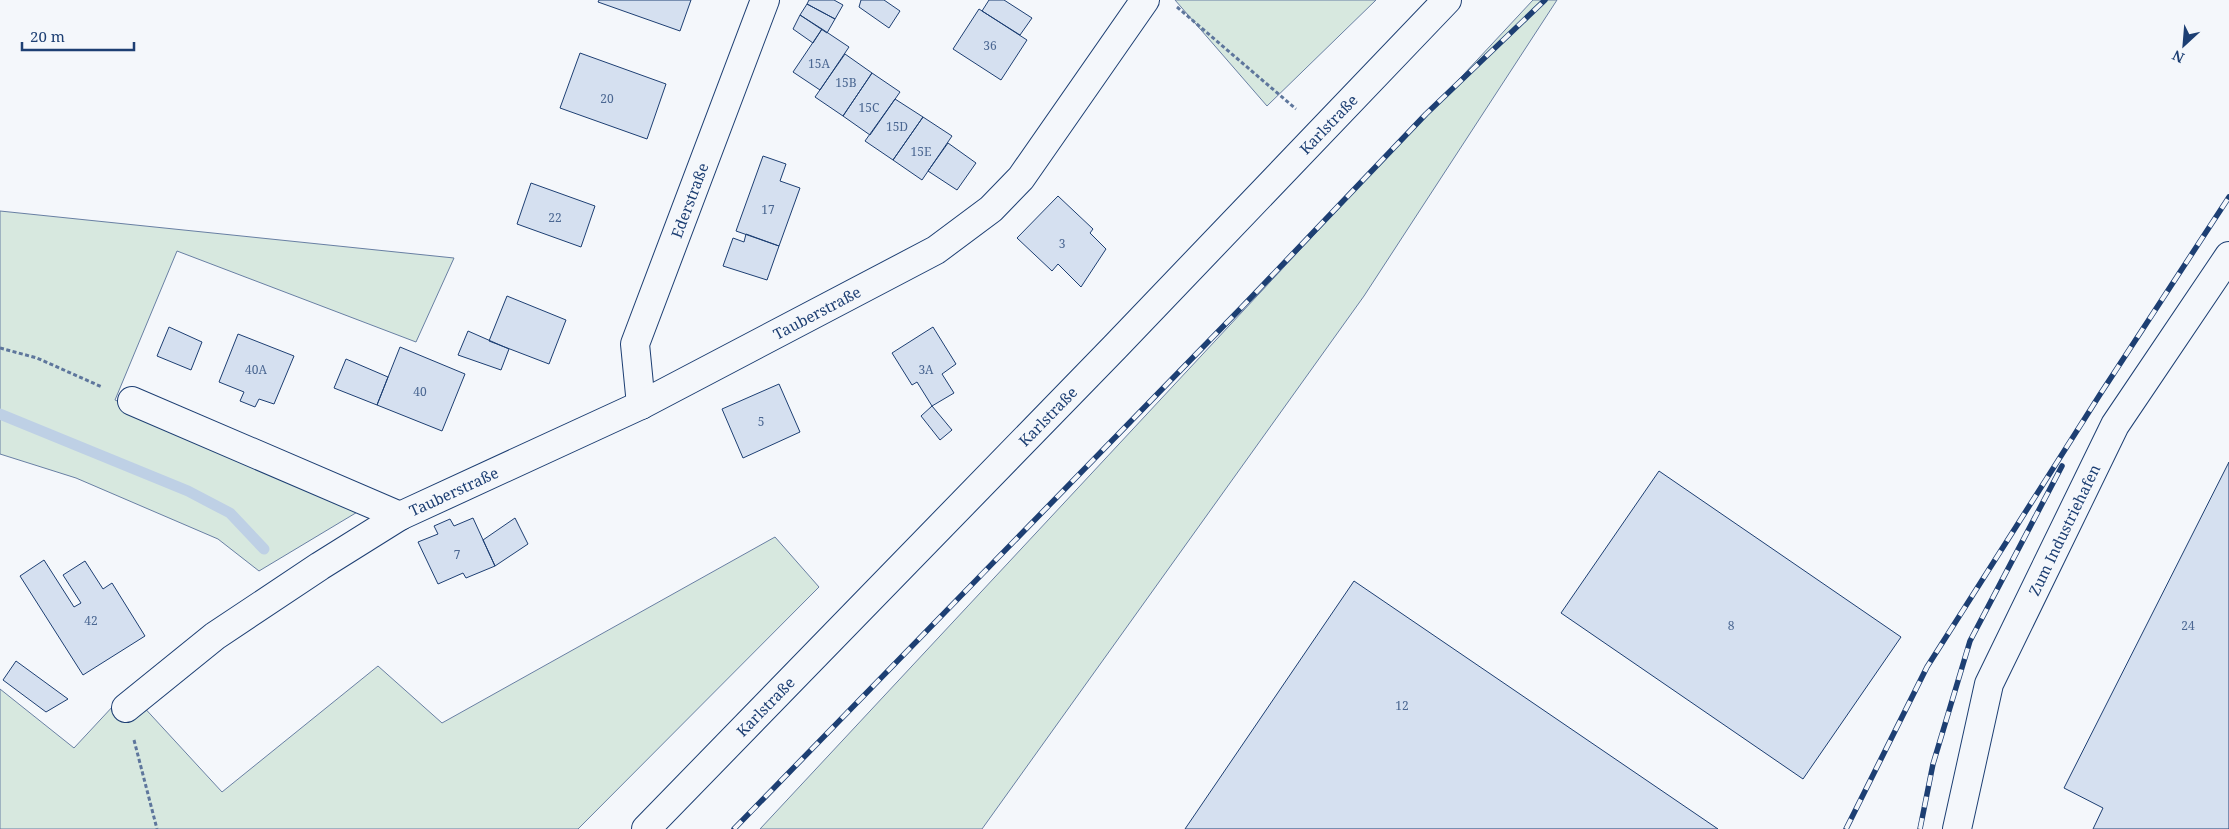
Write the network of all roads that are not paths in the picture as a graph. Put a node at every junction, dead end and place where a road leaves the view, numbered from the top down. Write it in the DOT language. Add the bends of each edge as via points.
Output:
graph roads {
  1 [pos="765,0"];
  2 [pos="1145,0"];
  3 [pos="1447,0"];
  4 [pos="2229,256"];
  5 [pos="132,401"];
  6 [pos="641,405"];
  7 [pos="400,516"];
  8 [pos="126,708"];
  9 [pos="646,829"];
  10 [pos="1957,829"];
  1 -- 6 [label="street, Ederstraße" via="635,344"];
  2 -- 6 [label="street, Tauberstraße" via="1021,178 991,209 936,250"];
  3 -- 9 [label="street, Karlstraße"];
  4 -- 10 [label="street, Zum Industriehafen" via="2115,425 1989,684"];
  5 -- 7 [label="street, Tauberstraße"];
  6 -- 7 [label="street, Tauberstraße"];
  7 -- 8 [label="street, Tauberstraße" via="215,636"];
}
